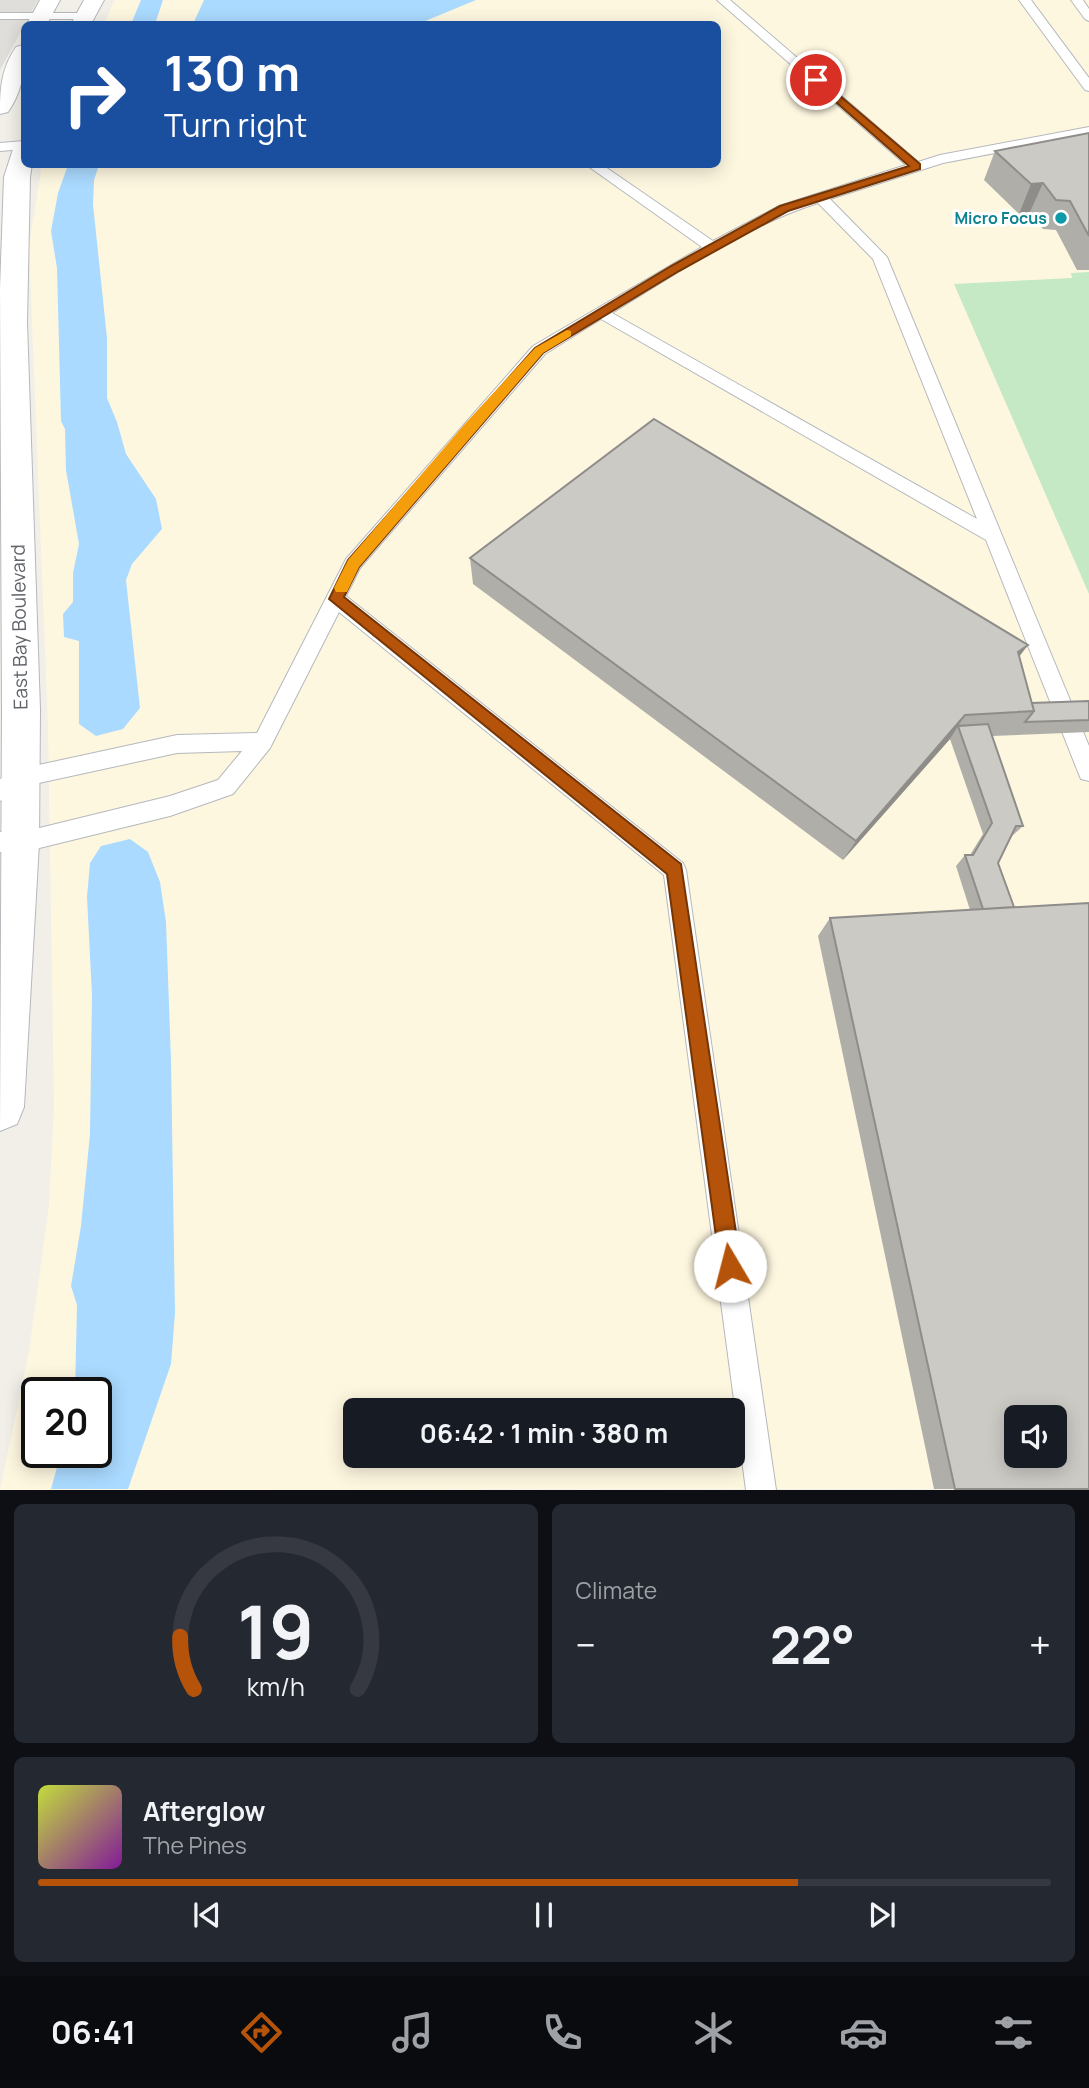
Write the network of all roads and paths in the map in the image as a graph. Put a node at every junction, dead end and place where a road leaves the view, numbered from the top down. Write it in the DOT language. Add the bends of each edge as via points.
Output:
graph roads {
  1 [pos="723,0"];
  2 [pos="1025,0"];
  3 [pos="1077,0"];
  4 [pos="42,13"];
  5 [pos="87,13"];
  6 [pos="0,16"];
  7 [pos="1089,17"];
  8 [pos="1089,57"];
  9 [pos="21,59"];
  10 [pos="1067,59"];
  11 [pos="1089,87"];
  12 [pos="0,107"];
  13 [pos="1089,131"];
  14 [pos="21,146"];
  15 [pos="0,147"];
  16 [pos="21,159"];
  17 [pos="916,167"];
  18 [pos="597,168"];
  19 [pos="820,197"];
  20 [pos="713,248"];
  21 [pos="601,313"];
  22 [pos="991,535"];
  23 [pos="336,599"];
  24 [pos="264,742"];
  25 [pos="1089,772"];
  26 [pos="10,784"];
  27 [pos="9,842"];
  28 [pos="0,1107"];
  29 [pos="761,1489"];
  1 -- 17 [label="lane"];
  2 -- 10 [label="lane"];
  3 -- 7 [label="lane"];
  4 -- 5 [label="lane"];
  4 -- 6 [label="lane"];
  8 -- 10 [label="lane"];
  9 -- 12 [label="street"];
  10 -- 11 [label="lane"];
  13 -- 17 [label="lane"];
  14 -- 15 [label="lane"];
  16 -- 26 [label="street, East Bay Boulevard" via="13,322 21,710"];
  17 -- 19 [label="lane"];
  18 -- 20 [label="lane"];
  19 -- 20 [label="lane" via="784,209"];
  19 -- 22 [label="lane" via="880,257"];
  20 -- 21 [label="lane"];
  21 -- 22 [label="lane"];
  21 -- 23 [label="lane" via="539,350 353,564"];
  22 -- 25 [label="lane"];
  23 -- 24 [label="lane"];
  23 -- 29 [label="lane" via="675,870"];
  24 -- 26 [label="lane" via="177,744"];
  24 -- 27 [label="lane" via="225,787 170,806"];
  26 -- 27 [label="street, East Bay Boulevard"];
  27 -- 28 [label="street, East Bay Boulevard"];
}
